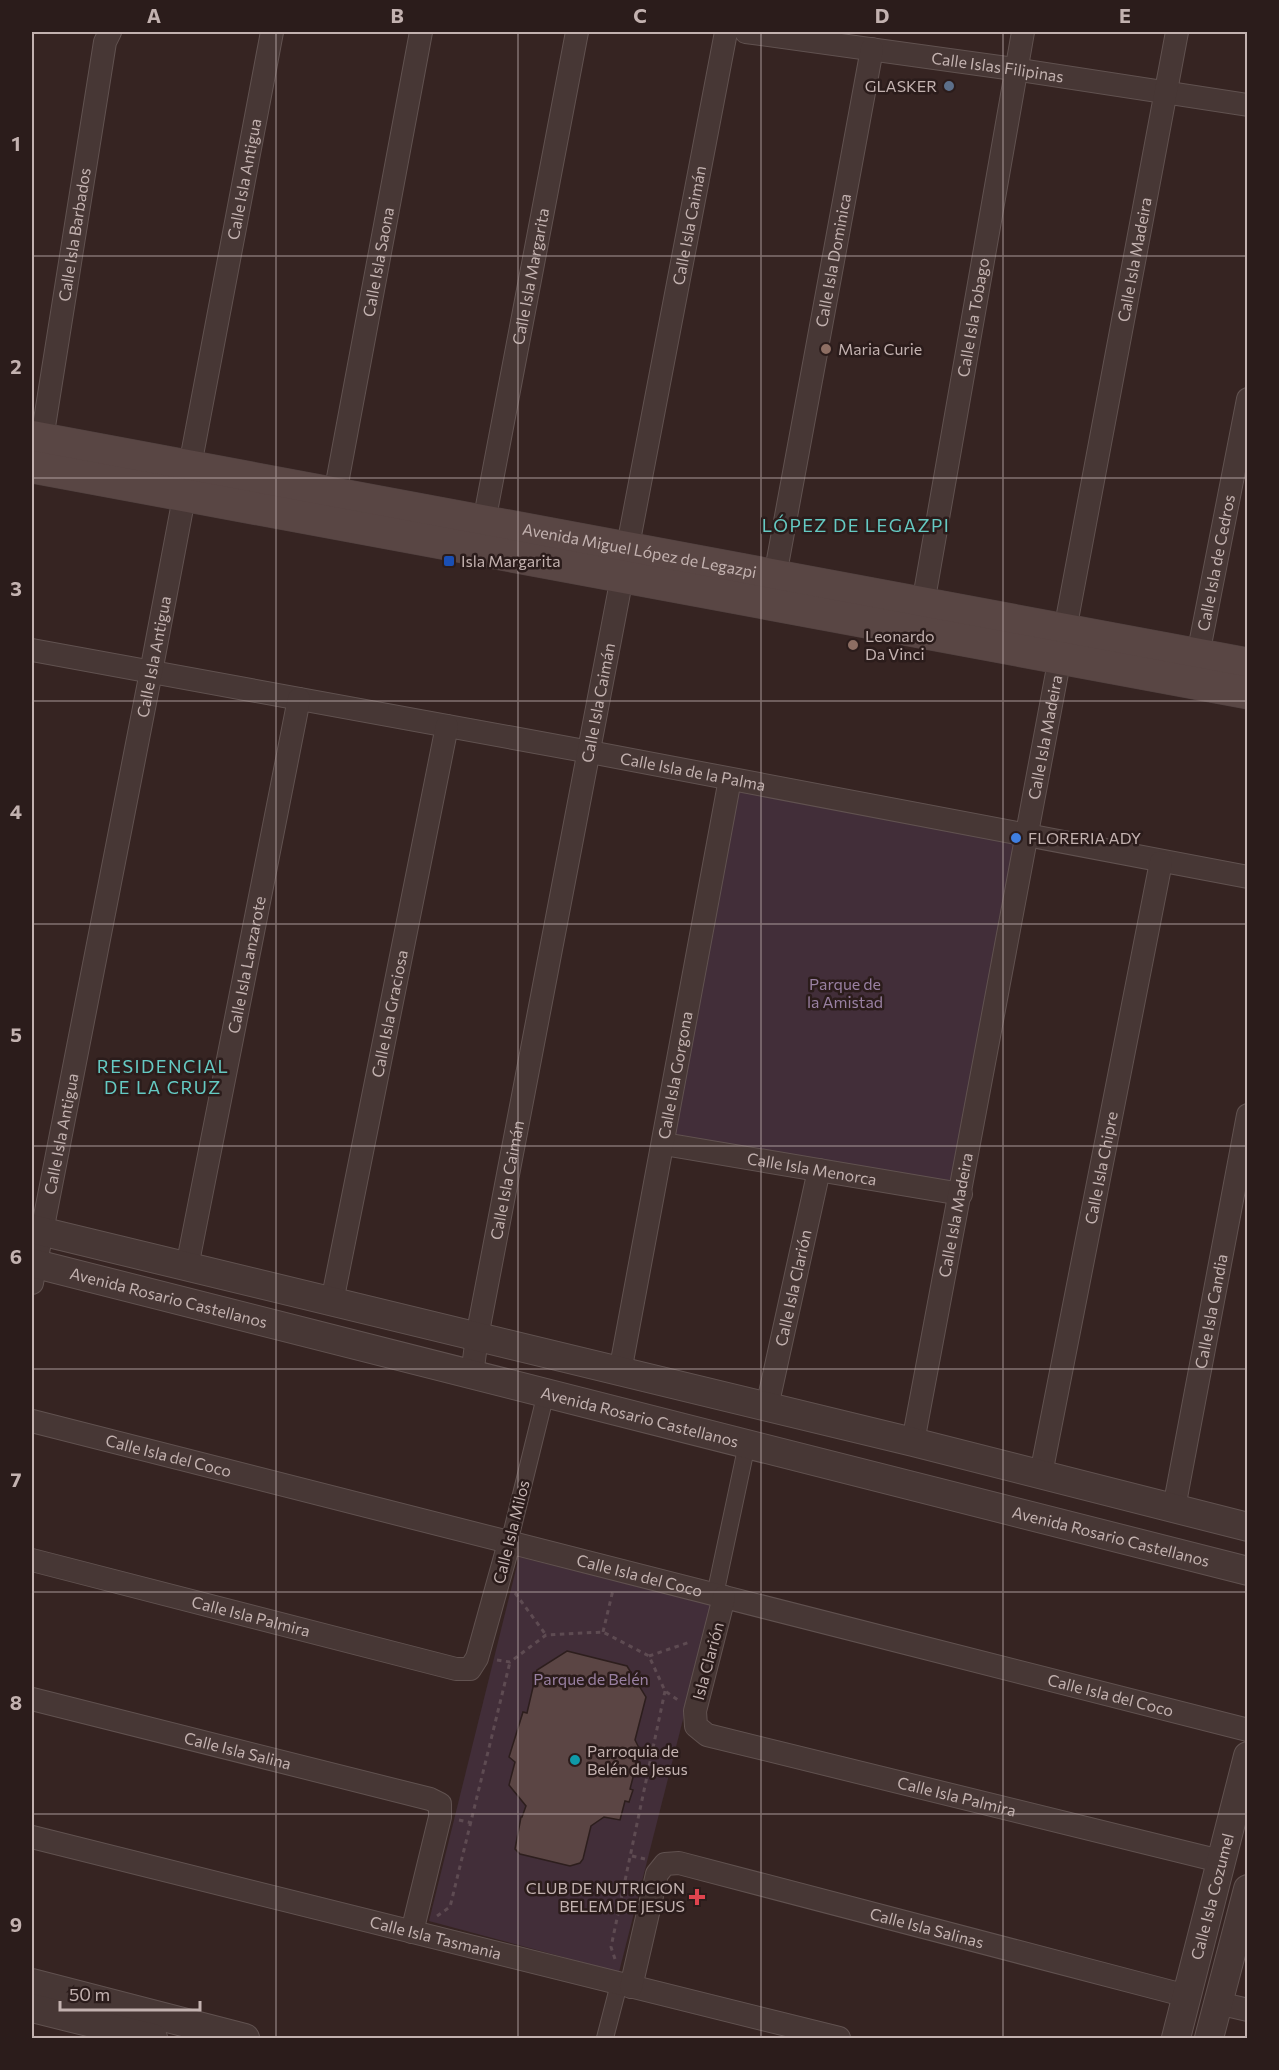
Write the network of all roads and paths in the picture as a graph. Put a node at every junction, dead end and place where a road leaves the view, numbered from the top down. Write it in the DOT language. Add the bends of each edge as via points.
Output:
graph roads {
  1 [pos="110,32"];
  2 [pos="272,32"];
  3 [pos="421,32"];
  4 [pos="577,32"];
  5 [pos="726,32"];
  6 [pos="746,32"];
  7 [pos="1023,32"];
  8 [pos="1176,32"];
  9 [pos="872,49"];
  10 [pos="1014,69"];
  11 [pos="1165,92"];
  12 [pos="1248,105"];
  13 [pos="1248,399"];
  14 [pos="35,448"];
  15 [pos="187,481"];
  16 [pos="334,494"];
  17 [pos="484,522"];
  18 [pos="626,563"];
  19 [pos="775,576"];
  20 [pos="923,604"];
  21 [pos="1061,644"];
  22 [pos="32,650"];
  23 [pos="1198,655"];
  24 [pos="1248,664"];
  25 [pos="151,672"];
  26 [pos="1248,693"];
  27 [pos="299,699"];
  28 [pos="447,726"];
  29 [pos="590,752"];
  30 [pos="730,779"];
  31 [pos="1027,836"];
  32 [pos="1161,862"];
  33 [pos="1248,877"];
  34 [pos="1248,1115"];
  35 [pos="664,1144"];
  36 [pos="819,1170"];
  37 [pos="961,1194"];
  38 [pos="37,1230"];
  39 [pos="187,1267"];
  40 [pos="33,1270"];
  41 [pos="332,1302"];
  42 [pos="477,1337"];
  43 [pos="620,1372"];
  44 [pos="472,1375"];
  45 [pos="546,1393"];
  46 [pos="767,1407"];
  47 [pos="32,1421"];
  48 [pos="913,1442"];
  49 [pos="747,1444"];
  50 [pos="1041,1474"];
  51 [pos="1174,1508"];
  52 [pos="1248,1527"];
  53 [pos="509,1543"];
  54 [pos="32,1560"];
  55 [pos="618,1570"];
  56 [pos="1248,1571"];
  57 [pos="501,1574"];
  58 [pos="720,1596"];
  59 [pos="603,1632"];
  60 [pos="546,1635"];
  61 [pos="715,1635"];
  62 [pos="649,1656"];
  63 [pos="510,1662"];
  64 [pos="474,1663"];
  65 [pos="665,1691"];
  66 [pos="32,1699"];
  67 [pos="696,1718"];
  68 [pos="1248,1730"];
  69 [pos="1248,1756"];
  70 [pos="32,1837"];
  71 [pos="1220,1861"];
  72 [pos="1248,1889"];
  73 [pos="412,1932"];
  74 [pos="32,1983"];
  75 [pos="625,1985"];
  76 [pos="1187,1996"];
  77 [pos="1218,2003"];
  78 [pos="32,2008"];
  79 [pos="1248,2010"];
  80 [pos="153,2038"];
  81 [pos="245,2038"];
  82 [pos="605,2038"];
  83 [pos="839,2038"];
  84 [pos="1176,2038"];
  85 [pos="1209,2038"];
  1 -- 14 [label="street, Calle Isla Barbados" via="105,42"];
  2 -- 15 [label="street, Calle Isla Antigua"];
  3 -- 16 [label="street, Calle Isla Saona"];
  4 -- 17 [label="street, Calle Isla Margarita"];
  5 -- 18 [label="street, Calle Isla Caimán"];
  6 -- 9 [label="street, Calle Islas Filipinas"];
  7 -- 10 [label="street, Calle Isla Tobago"];
  8 -- 11 [label="street, Calle Isla Madeira"];
  9 -- 10 [label="street, Calle Islas Filipinas"];
  9 -- 19 [label="street, Calle Isla Dominica"];
  10 -- 11 [label="street, Calle Islas Filipinas"];
  10 -- 20 [label="street, Calle Isla Tobago"];
  11 -- 12 [label="street, Calle Islas Filipinas"];
  11 -- 21 [label="street, Calle Isla Madeira"];
  13 -- 23 [label="street, Calle Isla de Cedros"];
  14 -- 15 [label="main road, Avenida Miguel López de Legazpi"];
  15 -- 16 [label="main road, Avenida Miguel López de Legazpi"];
  15 -- 18 [label="main road, Avenida Miguel López de Legazpi"];
  15 -- 25 [label="street, Calle Isla Antigua"];
  16 -- 17 [label="main road, Avenida Miguel López de Legazpi"];
  17 -- 18 [label="main road, Avenida Miguel López de Legazpi"];
  18 -- 19 [label="main road, Avenida Miguel López de Legazpi"];
  18 -- 21 [label="main road, Avenida Miguel López de Legazpi"];
  18 -- 29 [label="street, Calle Isla Caimán"];
  19 -- 20 [label="main road, Avenida Miguel López de Legazpi"];
  20 -- 21 [label="main road, Avenida Miguel López de Legazpi"];
  21 -- 23 [label="main road, Avenida Miguel López de Legazpi"];
  21 -- 26 [label="main road, Avenida Miguel López de Legazpi"];
  21 -- 31 [label="street, Calle Isla Madeira"];
  22 -- 25 [label="street, Calle Isla de la Palma"];
  23 -- 24 [label="main road, Avenida Miguel López de Legazpi"];
  25 -- 27 [label="street, Calle Isla de la Palma"];
  25 -- 38 [label="street, Calle Isla Antigua"];
  27 -- 28 [label="street, Calle Isla de la Palma"];
  27 -- 39 [label="street, Calle Isla Lanzarote"];
  28 -- 29 [label="street, Calle Isla de la Palma"];
  28 -- 41 [label="street, Calle Isla Graciosa"];
  29 -- 30 [label="street, Calle Isla de la Palma"];
  29 -- 42 [label="street, Calle Isla Caimán"];
  30 -- 31 [label="street, Calle Isla de la Palma"];
  30 -- 35 [label="street, Calle Isla Gorgona"];
  31 -- 32 [label="street, Calle Isla de la Palma"];
  31 -- 37 [label="street, Calle Isla Madeira"];
  32 -- 33 [label="street, Calle Isla de la Palma"];
  32 -- 50 [label="street, Calle Isla Chipre"];
  34 -- 51 [label="street, Calle Isla Candia"];
  35 -- 36 [label="street, Calle Isla Menorca"];
  35 -- 43 [label="street, Calle Isla Gorgona"];
  36 -- 37 [label="street, Calle Isla Menorca"];
  36 -- 46 [label="street, Calle Isla Clarión"];
  37 -- 48 [label="street, Calle Isla Madeira"];
  38 -- 39 [label="street, Avenida Rosario Castellanos"];
  38 -- 40 [label="street, Calle Isla Antigua"];
  39 -- 41 [label="street, Avenida Rosario Castellanos"];
  40 -- 44 [label="street, Avenida Rosario Castellanos"];
  41 -- 42 [label="street, Avenida Rosario Castellanos"];
  42 -- 43 [label="street, Avenida Rosario Castellanos"];
  42 -- 44 [label="street, Calle Isla Caimán"];
  43 -- 46 [label="street, Avenida Rosario Castellanos"];
  44 -- 45 [label="street, Avenida Rosario Castellanos"];
  45 -- 49 [label="street, Avenida Rosario Castellanos"];
  45 -- 53 [label="street, Calle Isla Milos"];
  46 -- 48 [label="street, Avenida Rosario Castellanos"];
  47 -- 53 [label="street, Calle Isla del Coco"];
  48 -- 50 [label="street, Avenida Rosario Castellanos"];
  49 -- 56 [label="street, Avenida Rosario Castellanos"];
  49 -- 58 [label="street"];
  50 -- 51 [label="street, Avenida Rosario Castellanos"];
  51 -- 52 [label="street, Avenida Rosario Castellanos"];
  53 -- 55 [label="street, Calle Isla del Coco"];
  53 -- 57 [label="street, Calle Isla Milos"];
  54 -- 64 [label="street, Calle Isla Palmira" via="456,1669"];
  55 -- 58 [label="street, Calle Isla del Coco"];
  55 -- 59 [label="path"];
  57 -- 60 [label="path"];
  57 -- 64 [label="street, Calle Isla Milos"];
  58 -- 61 [label="street, Isla Clarión"];
  58 -- 68 [label="street, Calle Isla del Coco"];
  59 -- 60 [label="path"];
  59 -- 62 [label="path"];
  60 -- 63 [label="path"];
  61 -- 62 [label="path"];
  61 -- 67 [label="street, Isla Clarión"];
  62 -- 65 [label="path"];
  63 -- 64 [label="path"];
  63 -- 73 [label="path" via="450,1907"];
  65 -- 67 [label="path"];
  65 -- 75 [label="path" via="611,1947"];
  66 -- 73 [label="street, Calle Isla Salina" via="430,1798 440,1804"];
  67 -- 71 [label="street, Calle Isla Palmira" via="707,1735"];
  69 -- 71 [label="street, Calle Isla Cozumel"];
  70 -- 73 [label="street, Calle Isla Tasmania"];
  71 -- 76 [label="street, Calle Isla Cozumel"];
  72 -- 77 [label="street, Calle Isla Cozumel"];
  73 -- 75 [label="street, Calle Isla Tasmania"];
  74 -- 81 [label="street"];
  75 -- 76 [label="street, Calle Isla Salinas" via="657,1874 665,1864 680,1863"];
  75 -- 82 [label="street"];
  75 -- 83 [label="street, Calle Isla Tasmania"];
  76 -- 84 [label="street, Calle Isla Cozumel"];
  77 -- 79 [label="street"];
  77 -- 85 [label="street, Calle Isla Cozumel"];
  78 -- 80 [label="street"];
}
